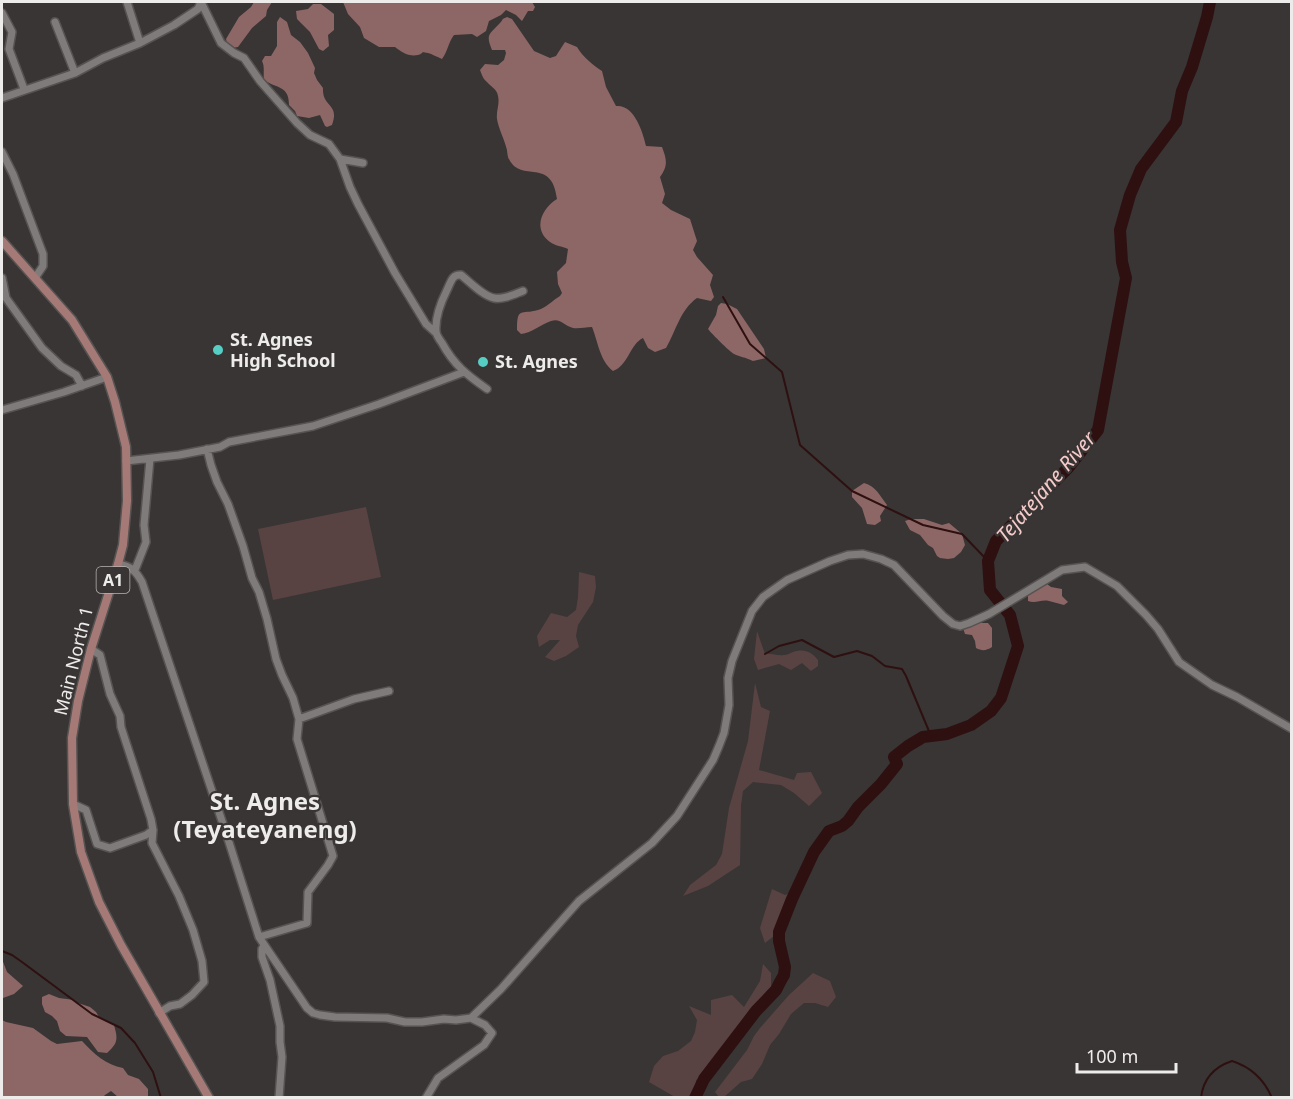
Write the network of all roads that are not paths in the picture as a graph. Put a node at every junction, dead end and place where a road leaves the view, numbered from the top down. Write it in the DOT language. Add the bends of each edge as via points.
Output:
graph roads {
  1 [pos="127,2"];
  2 [pos="2,13"];
  3 [pos="55,22"];
  4 [pos="140,44"];
  5 [pos="75,73"];
  6 [pos="24,89"];
  7 [pos="2,98"];
  8 [pos="2,152"];
  9 [pos="340,159"];
  10 [pos="363,163"];
  11 [pos="2,241"];
  12 [pos="2,278"];
  13 [pos="35,278"];
  14 [pos="523,291"];
  15 [pos="436,333"];
  16 [pos="464,372"];
  17 [pos="107,377"];
  18 [pos="82,386"];
  19 [pos="487,389"];
  20 [pos="2,410"];
  21 [pos="207,449"];
  22 [pos="150,459"];
  23 [pos="126,461"];
  24 [pos="118,564"];
  25 [pos="135,570"];
  26 [pos="91,649"];
  27 [pos="389,691"];
  28 [pos="299,719"];
  29 [pos="1292,729"];
  30 [pos="73,804"];
  31 [pos="153,830"];
  32 [pos="259,937"];
  33 [pos="264,946"];
  34 [pos="159,1013"];
  35 [pos="471,1018"];
  36 [pos="209,1098"];
  37 [pos="279,1098"];
  38 [pos="426,1098"];
  1 -- 4 [label="street"];
  2 -- 6 [label="street" via="12,32 9,50"];
  3 -- 5 [label="street"];
  4 -- 5 [label="street"];
  4 -- 9 [label="street" via="198,9 201,2 221,43 244,58 297,123 310,135 330,144"];
  5 -- 6 [label="street"];
  6 -- 7 [label="street"];
  8 -- 13 [label="street" via="43,254 43,266"];
  9 -- 10 [label="street"];
  9 -- 15 [label="street" via="358,204 395,273 426,324"];
  11 -- 13 [label="main road, Main North 1 / A1"];
  12 -- 18 [label="street" via="6,298 42,348 76,375"];
  13 -- 17 [label="main road, Main North 1 / A1" via="72,320"];
  14 -- 15 [label="street" via="494,298 462,275 455,276 443,299"];
  15 -- 16 [label="street" via="448,355"];
  16 -- 19 [label="street"];
  16 -- 21 [label="street" via="313,426"];
  17 -- 18 [label="street"];
  17 -- 23 [label="main road, Main North 1 / A1" via="126,447"];
  18 -- 20 [label="street"];
  21 -- 22 [label="street"];
  21 -- 28 [label="street" via="259,592 276,659"];
  22 -- 23 [label="street"];
  22 -- 25 [label="street" via="146,542"];
  23 -- 24 [label="main road, Main North 1 / A1" via="127,501"];
  24 -- 25 [label="street"];
  24 -- 26 [label="main road, Main North 1 / A1"];
  25 -- 32 [label="street" via="170,663"];
  26 -- 30 [label="main road, Main North 1 / A1" via="72,738"];
  26 -- 31 [label="street" via="99,655 120,716"];
  27 -- 28 [label="street"];
  28 -- 32 [label="street" via="297,740 333,856 308,892 307,923"];
  29 -- 35 [label="street" via="1179,662 1146,615 1117,586 1085,567 1062,570 989,614 960,626 943,616 894,565 863,554 830,561 773,588 752,611 728,678 724,733 713,760 677,816 652,843 579,901"];
  30 -- 31 [label="street" via="86,810 97,844 110,848"];
  30 -- 34 [label="main road, Main North 1 / A1" via="81,852 99,902"];
  31 -- 34 [label="street" via="152,843 193,930 204,982 180,1004"];
  32 -- 33 [label="street"];
  33 -- 35 [label="street" via="313,1013 405,1022"];
  33 -- 37 [label="street" via="261,957 280,1026"];
  34 -- 36 [label="main road, Main North 1 / A1"];
  35 -- 38 [label="street" via="492,1033 484,1045 438,1078"];
}
